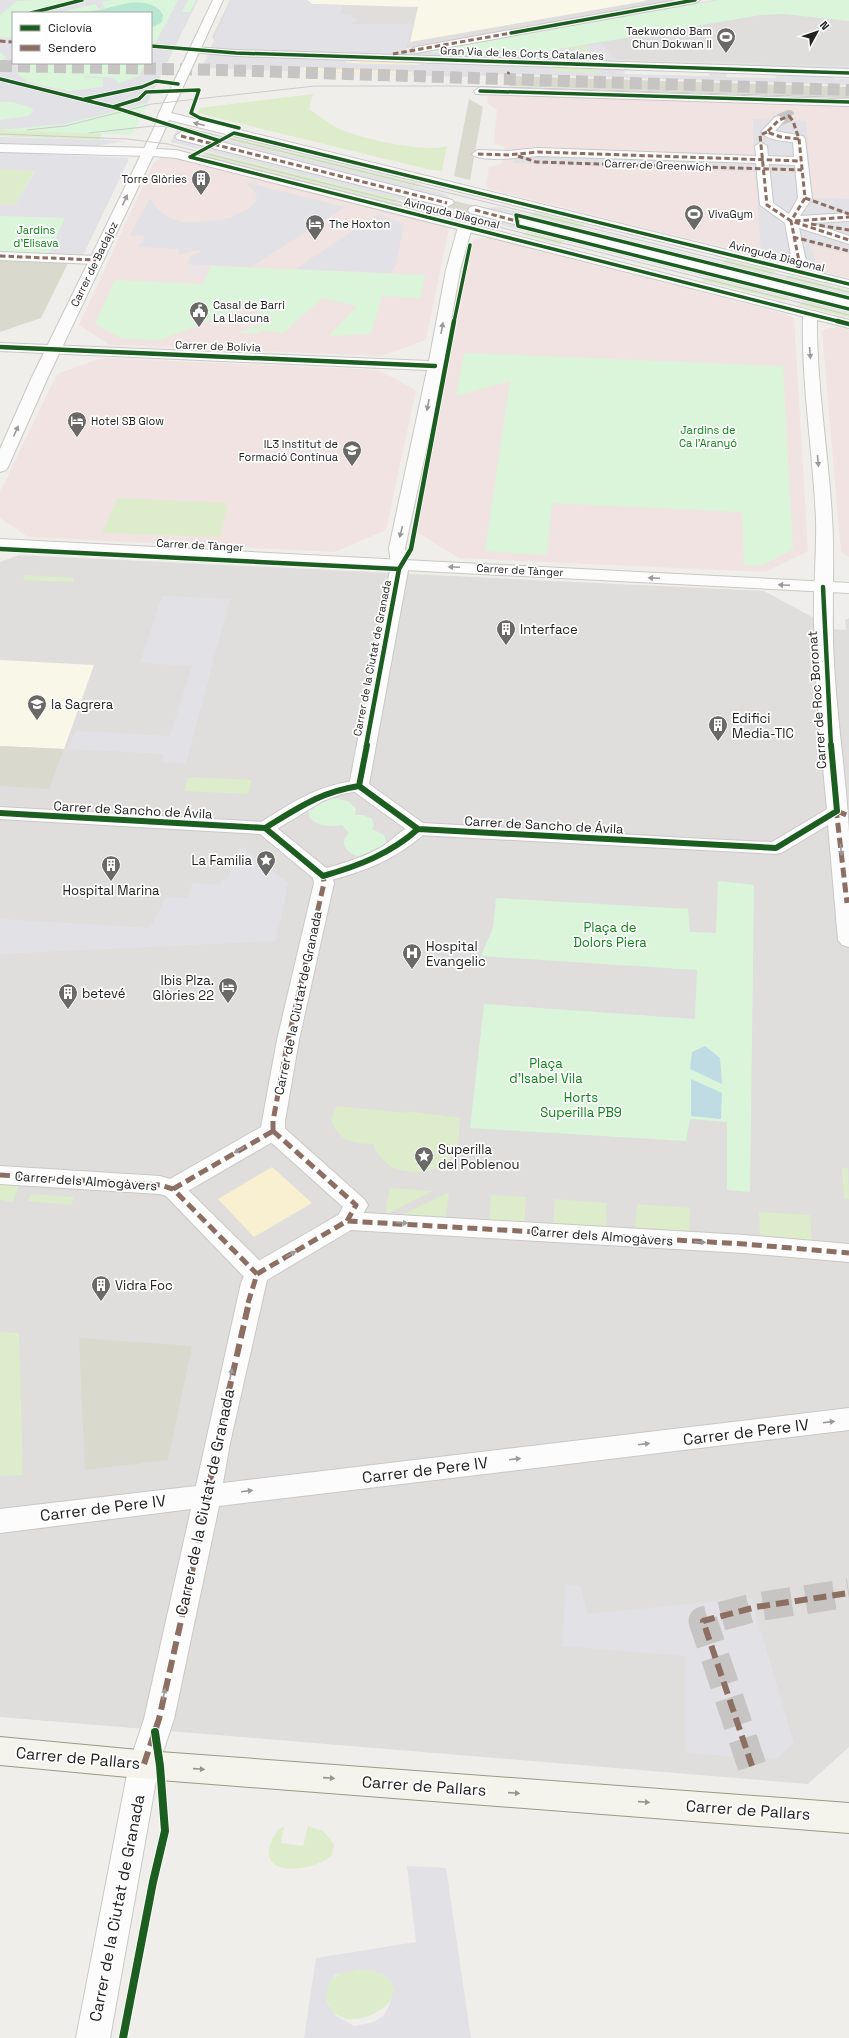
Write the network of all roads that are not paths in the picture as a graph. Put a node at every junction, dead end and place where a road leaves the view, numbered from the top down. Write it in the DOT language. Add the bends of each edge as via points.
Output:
graph roads {
  1 [pos="218,0"];
  2 [pos="695,0"];
  3 [pos="658,3"];
  4 [pos="195,50"];
  5 [pos="376,58"];
  6 [pos="849,73"];
  7 [pos="480,91"];
  8 [pos="849,102"];
  9 [pos="164,116"];
  10 [pos="779,120"];
  11 [pos="793,121"];
  12 [pos="767,132"];
  13 [pos="181,136"];
  14 [pos="799,138"];
  15 [pos="0,148"];
  16 [pos="148,152"];
  17 [pos="478,154"];
  18 [pos="763,164"];
  19 [pos="801,165"];
  20 [pos="805,198"];
  21 [pos="448,203"];
  22 [pos="475,210"];
  23 [pos="849,215"];
  24 [pos="791,221"];
  25 [pos="465,227"];
  26 [pos="793,237"];
  27 [pos="846,240"];
  28 [pos="0,256"];
  29 [pos="96,260"];
  30 [pos="799,261"];
  31 [pos="849,284"];
  32 [pos="849,303"];
  33 [pos="810,314"];
  34 [pos="849,324"];
  35 [pos="0,347"];
  36 [pos="53,349"];
  37 [pos="435,366"];
  38 [pos="0,467"];
  39 [pos="0,544"];
  40 [pos="400,565"];
  41 [pos="823,587"];
  42 [pos="849,588"];
  43 [pos="359,786"];
  44 [pos="0,813"];
  45 [pos="843,813"];
  46 [pos="265,828"];
  47 [pos="418,829"];
  48 [pos="323,876"];
  49 [pos="849,940"];
  50 [pos="273,1131"];
  51 [pos="0,1175"];
  52 [pos="173,1189"];
  53 [pos="355,1221"];
  54 [pos="845,1253"];
  55 [pos="257,1274"];
  56 [pos="849,1419"];
  57 [pos="208,1495"];
  58 [pos="0,1521"];
  59 [pos="0,1751"];
  60 [pos="144,1764"];
  61 [pos="849,1818"];
  62 [pos="93,2038"];
  1 -- 4 [label="street, Carrer de Badajoz"];
  2 -- 3 [label="street"];
  3 -- 5 [label="street"];
  4 -- 5 [label="street, Gran Via de les Corts Catalanes"];
  4 -- 9 [label="street, Carrer de Badajoz"];
  5 -- 6 [label="street, Gran Via de les Corts Catalanes"];
  7 -- 8 [label="street"];
  9 -- 16 [label="street, Carrer de Badajoz"];
  31 -- 9 [label="street, Avinguda Diagonal, one-way"];
  10 -- 12 [label="street"];
  11 -- 14 [label="street"];
  12 -- 14 [label="street" via="781,137"];
  12 -- 18 [label="street" via="760,135"];
  13 -- 21 [label="street, Avinguda Diagonal"];
  14 -- 19 [label="street"];
  15 -- 16 [label="street, Avinguda Diagonal"];
  16 -- 25 [label="street, Avinguda Diagonal" via="176,154"];
  29 -- 16 [label="street, Carrer de Badajoz, one-way"];
  17 -- 18 [label="street, Carrer de Greenwich" via="509,155 536,162"];
  18 -- 19 [label="street, Carrer de Greenwich"];
  18 -- 24 [label="street" via="767,205"];
  19 -- 20 [label="street"];
  20 -- 23 [label="street"];
  20 -- 24 [label="street"];
  22 -- 32 [label="street, Avinguda Diagonal"];
  23 -- 24 [label="street"];
  24 -- 26 [label="street"];
  24 -- 27 [label="street"];
  25 -- 33 [label="street, Avinguda Diagonal"];
  37 -- 25 [label="street, Carrer de la Ciutat de Granada, one-way" via="453,270"];
  26 -- 27 [label="street"];
  26 -- 30 [label="street"];
  28 -- 29 [label="street"];
  29 -- 36 [label="street, Carrer de Badajoz"];
  33 -- 34 [label="street, Avinguda Diagonal"];
  33 -- 41 [label="street, Carrer de Roc Boronat, one-way" via="814,415 825,547"];
  35 -- 36 [label="street, Carrer de Bolívia"];
  36 -- 37 [label="street, Carrer de Bolívia"];
  38 -- 36 [label="street, Carrer de Badajoz, one-way"];
  37 -- 40 [label="street, Carrer de la Ciutat de Granada, one-way" via="398,548"];
  39 -- 40 [label="street, Carrer de Tànger"];
  41 -- 40 [label="street, Carrer de Tànger, one-way"];
  40 -- 43 [label="street, Carrer de la Ciutat de Granada"];
  41 -- 42 [label="street, Carrer de Tànger"];
  41 -- 45 [label="street, Carrer de Roc Boronat" via="829,727"];
  43 -- 46 [label="street" via="338,789 316,797"];
  43 -- 47 [label="street"];
  44 -- 46 [label="street, Carrer de Sancho de Ávila"];
  45 -- 47 [label="street, Carrer de Sancho de Ávila" via="776,848"];
  45 -- 49 [label="street, Carrer de Roc Boronat, one-way"];
  46 -- 48 [label="street"];
  47 -- 48 [label="street" via="407,840 375,860"];
  48 -- 50 [label="street, Carrer de la Ciutat de Granada" via="324,883 288,1040"];
  50 -- 52 [label="street, one-way"];
  50 -- 53 [label="street" via="356,1205"];
  51 -- 52 [label="street, Carrer dels Almogàvers" via="160,1185"];
  52 -- 55 [label="street"];
  53 -- 54 [label="street, Carrer dels Almogàvers, one-way" via="744,1244"];
  55 -- 53 [label="street, one-way"];
  57 -- 55 [label="street, Carrer de la Ciutat de Granada, one-way" via="216,1443 237,1347"];
  57 -- 56 [label="street, Carrer de Pere IV, one-way"];
  57 -- 58 [label="street, Carrer de Pere IV"];
  60 -- 57 [label="street, Carrer de la Ciutat de Granada, one-way" via="159,1719"];
  59 -- 60 [label="main road, Carrer de Pallars"];
  60 -- 61 [label="main road, Carrer de Pallars, one-way"];
  60 -- 62 [label="street, Carrer de la Ciutat de Granada"];
}
